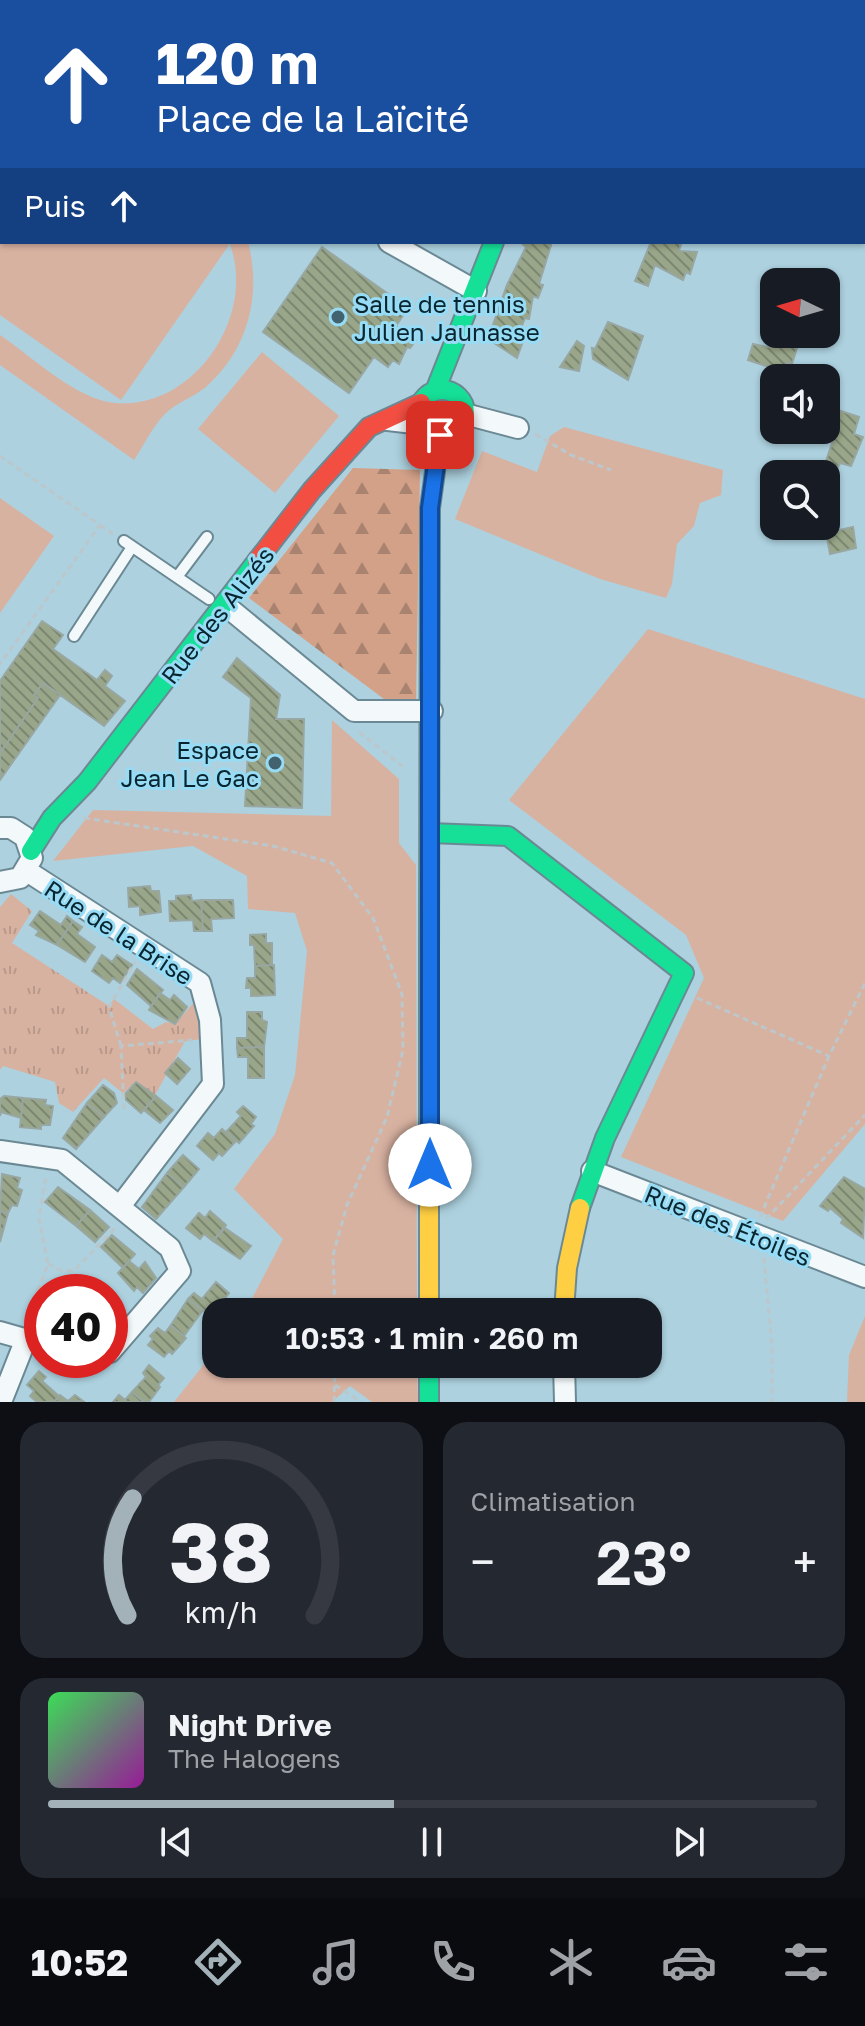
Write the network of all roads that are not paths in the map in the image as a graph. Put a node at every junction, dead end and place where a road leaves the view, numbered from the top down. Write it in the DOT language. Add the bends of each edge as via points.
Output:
graph roads {
  1 [pos="393,244"];
  2 [pos="493,244"];
  3 [pos="476,291"];
  4 [pos="451,357"];
  5 [pos="456,394"];
  6 [pos="426,406"];
  7 [pos="465,414"];
  8 [pos="388,420"];
  9 [pos="518,428"];
  10 [pos="440,435"];
  11 [pos="207,537"];
  12 [pos="177,577"];
  13 [pos="217,602"];
  14 [pos="74,636"];
  15 [pos="432,711"];
  16 [pos="52,818"];
  17 [pos="9,830"];
  18 [pos="430,833"];
  19 [pos="29,861"];
  20 [pos="1,883"];
  21 [pos="0,1151"];
  22 [pos="592,1171"];
  23 [pos="124,1208"];
  24 [pos="865,1277"];
  25 [pos="429,1298"];
  26 [pos="565,1298"];
  27 [pos="128,1331"];
  28 [pos="0,1332"];
  29 [pos="24,1338"];
  30 [pos="24,1353"];
  31 [pos="429,1378"];
  32 [pos="564,1378"];
  33 [pos="1,1402"];
  34 [pos="429,1402"];
  35 [pos="565,1402"];
  1 -- 3 [label="street"];
  2 -- 3 [label="street"];
  3 -- 4 [label="street"];
  4 -- 5 [label="street"];
  4 -- 6 [label="street"];
  5 -- 6 [label="street"];
  5 -- 7 [label="street"];
  6 -- 8 [label="street, Rue des Alizés"];
  6 -- 10 [label="street"];
  7 -- 9 [label="street"];
  7 -- 10 [label="street" via="460,427"];
  8 -- 13 [label="street, Rue des Alizés" via="369,427"];
  10 -- 15 [label="street" via="430,508"];
  11 -- 12 [label="lane"];
  12 -- 13 [label="lane"];
  12 -- 14 [label="lane" via="128,544"];
  13 -- 15 [label="street" via="354,711"];
  13 -- 16 [label="street, Rue des Alizés" via="87,782"];
  15 -- 18 [label="street"];
  16 -- 17 [label="street, Rue des Alizés"];
  16 -- 19 [label="street, Rue des Alizés"];
  17 -- 19 [label="street"];
  18 -- 22 [label="street" via="508,836 684,973"];
  18 -- 25 [label="street"];
  19 -- 20 [label="street" via="11,882"];
  19 -- 23 [label="street, Rue de la Brise" via="200,983 210,1020 213,1084"];
  21 -- 23 [label="street" via="62,1160"];
  22 -- 24 [label="street, Rue des Étoiles"];
  22 -- 26 [label="street" via="572,1233"];
  23 -- 27 [label="street" via="170,1248 180,1271"];
  28 -- 29 [label="street"];
  30 -- 33 [label="street"];
  31 -- 34 [label="street"];
  32 -- 35 [label="street"];
}
